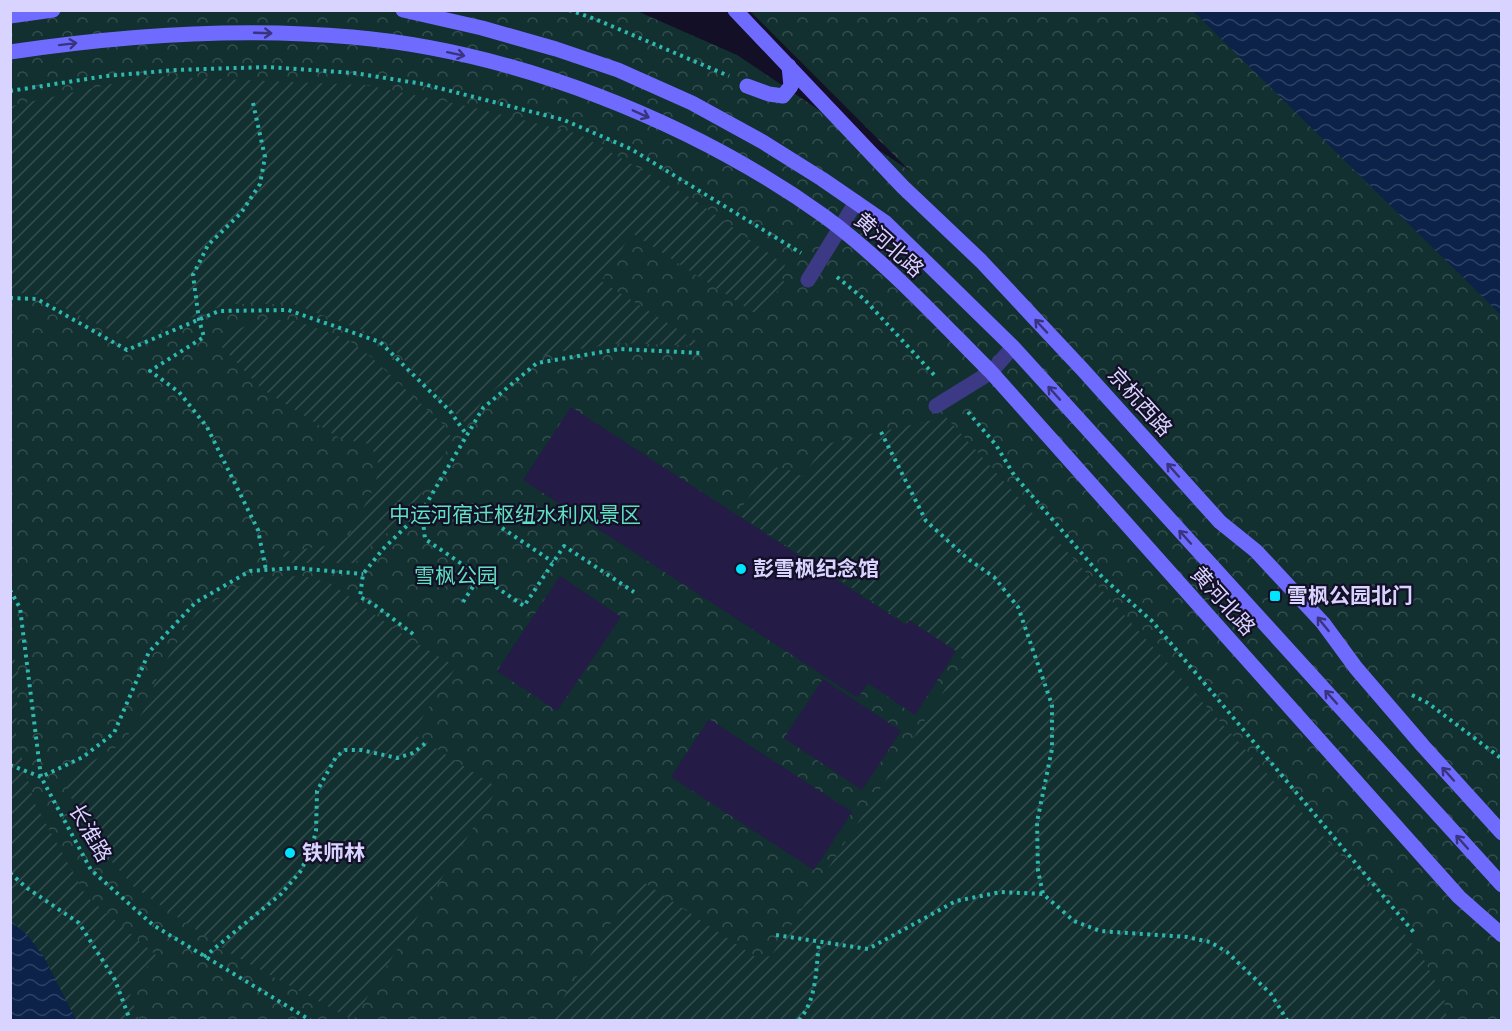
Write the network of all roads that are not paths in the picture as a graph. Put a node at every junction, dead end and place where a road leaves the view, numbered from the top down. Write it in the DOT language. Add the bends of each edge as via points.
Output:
graph roads {
  1 [pos="53,10"];
  2 [pos="403,10"];
  3 [pos="735,10"];
  4 [pos="10,16"];
  5 [pos="10,52"];
  6 [pos="789,66"];
  7 [pos="747,86"];
  8 [pos="856,202"];
  9 [pos="839,228"];
  10 [pos="808,280"];
  11 [pos="1013,347"];
  12 [pos="991,372"];
  13 [pos="936,406"];
  14 [pos="1502,833"];
  15 [pos="1502,885"];
  16 [pos="1502,934"];
  1 -- 4 [label="main road"];
  2 -- 8 [label="main road, 黄河北路" via="482,28 618,70 692,103"];
  3 -- 6 [label="main road, 京杭西路"];
  5 -- 9 [label="main road, 黄河北路, one-way" via="222,32 352,37 432,48 557,81 687,134 771,182"];
  6 -- 7 [label="main road" via="790,86 783,96"];
  14 -- 6 [label="main road, 京杭西路, one-way" via="1356,668 1323,623 1256,551 1220,522 981,261 903,187"];
  8 -- 9 [label="lane"];
  8 -- 11 [label="main road, 黄河北路" via="886,223"];
  9 -- 10 [label="lane"];
  9 -- 12 [label="main road, 黄河北路"];
  11 -- 12 [label="lane"];
  15 -- 11 [label="main road, 黄河北路, one-way"];
  12 -- 13 [label="lane"];
  12 -- 16 [label="main road, 黄河北路" via="1459,897"];
}
